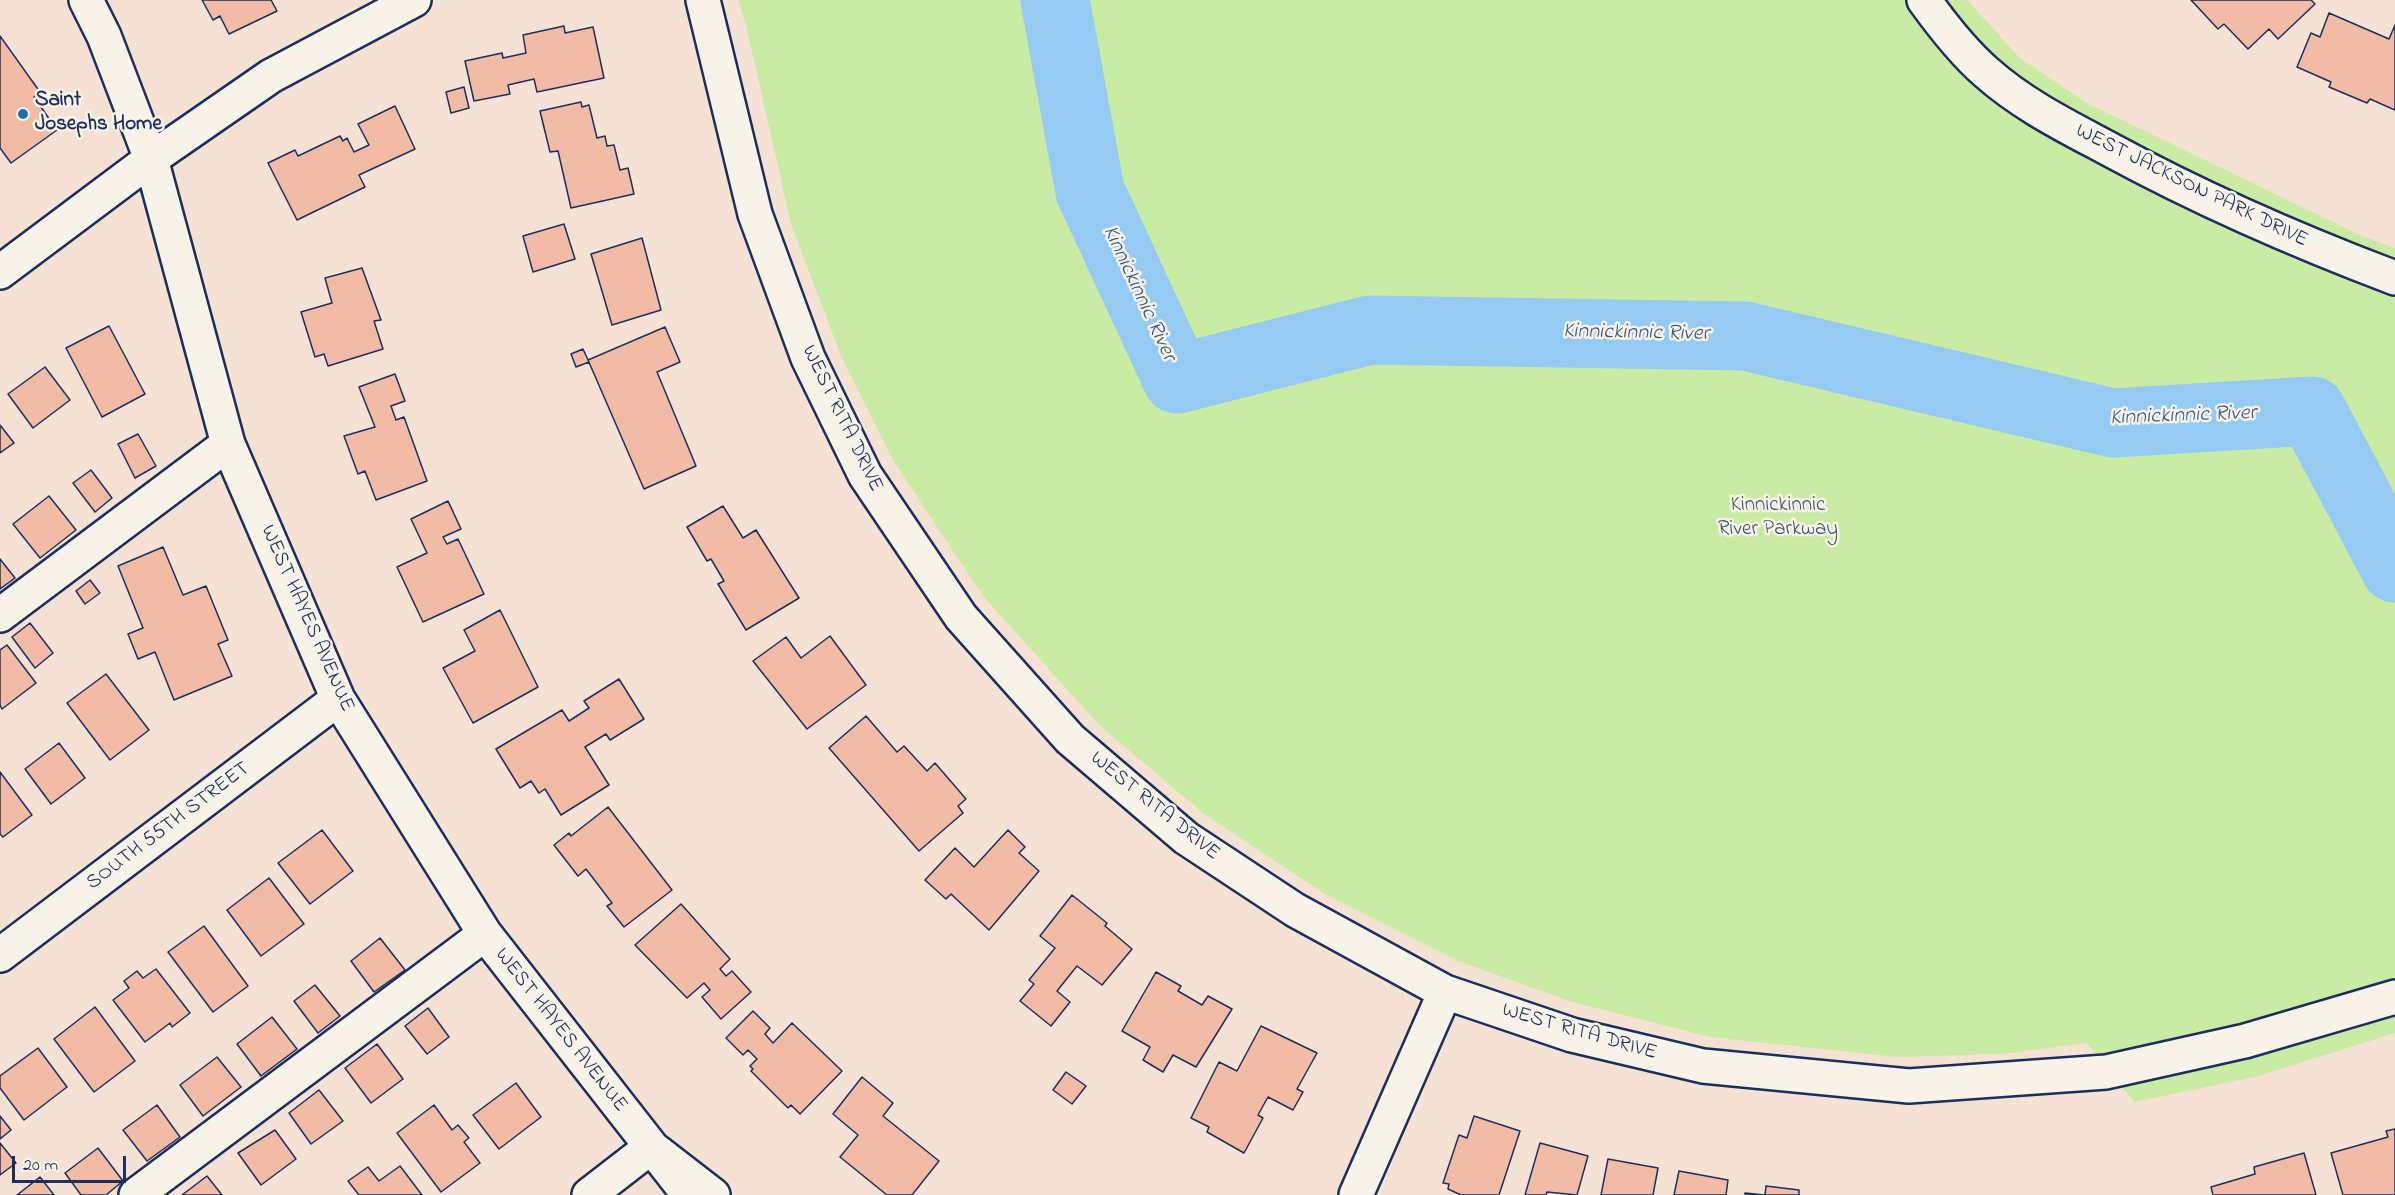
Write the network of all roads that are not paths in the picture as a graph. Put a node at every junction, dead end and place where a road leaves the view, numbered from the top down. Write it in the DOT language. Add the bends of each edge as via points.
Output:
graph roads {
  1 [pos="86,0"];
  2 [pos="703,0"];
  3 [pos="1924,0"];
  4 [pos="404,2"];
  5 [pos="151,159"];
  6 [pos="0,272"];
  7 [pos="2395,278"];
  8 [pos="228,444"];
  9 [pos="0,615"];
  10 [pos="338,699"];
  11 [pos="485,934"];
  12 [pos="0,955"];
  13 [pos="1445,992"];
  14 [pos="2395,997"];
  15 [pos="651,1147"];
  16 [pos="136,1195"];
  17 [pos="590,1195"];
  18 [pos="689,1195"];
  19 [pos="713,1195"];
  20 [pos="1356,1195"];
  1 -- 5 [label="street, WEST HAYES AVENUE" via="104,36"];
  2 -- 13 [label="street, WEST RITA DRIVE" via="755,214 808,358 865,475 961,617 1070,739 1186,838 1295,910"];
  3 -- 7 [label="street, WEST JACKSON PARK DRIVE" via="1986,72 2037,111 2166,180 2325,252"];
  4 -- 5 [label="street" via="271,76"];
  5 -- 6 [label="street"];
  5 -- 8 [label="street, WEST HAYES AVENUE"];
  8 -- 9 [label="street"];
  8 -- 10 [label="street, WEST HAYES AVENUE"];
  10 -- 11 [label="street, WEST HAYES AVENUE"];
  10 -- 12 [label="street, SOUTH 55TH STREET"];
  11 -- 15 [label="street, WEST HAYES AVENUE"];
  11 -- 16 [label="street"];
  13 -- 14 [label="street, WEST RITA DRIVE" via="1572,1035 1703,1066 1909,1086 2106,1072 2245,1041"];
  13 -- 20 [label="street"];
  15 -- 17 [label="street"];
  15 -- 18 [label="street, WEST HAYES AVENUE"];
  15 -- 19 [label="street"];
}
